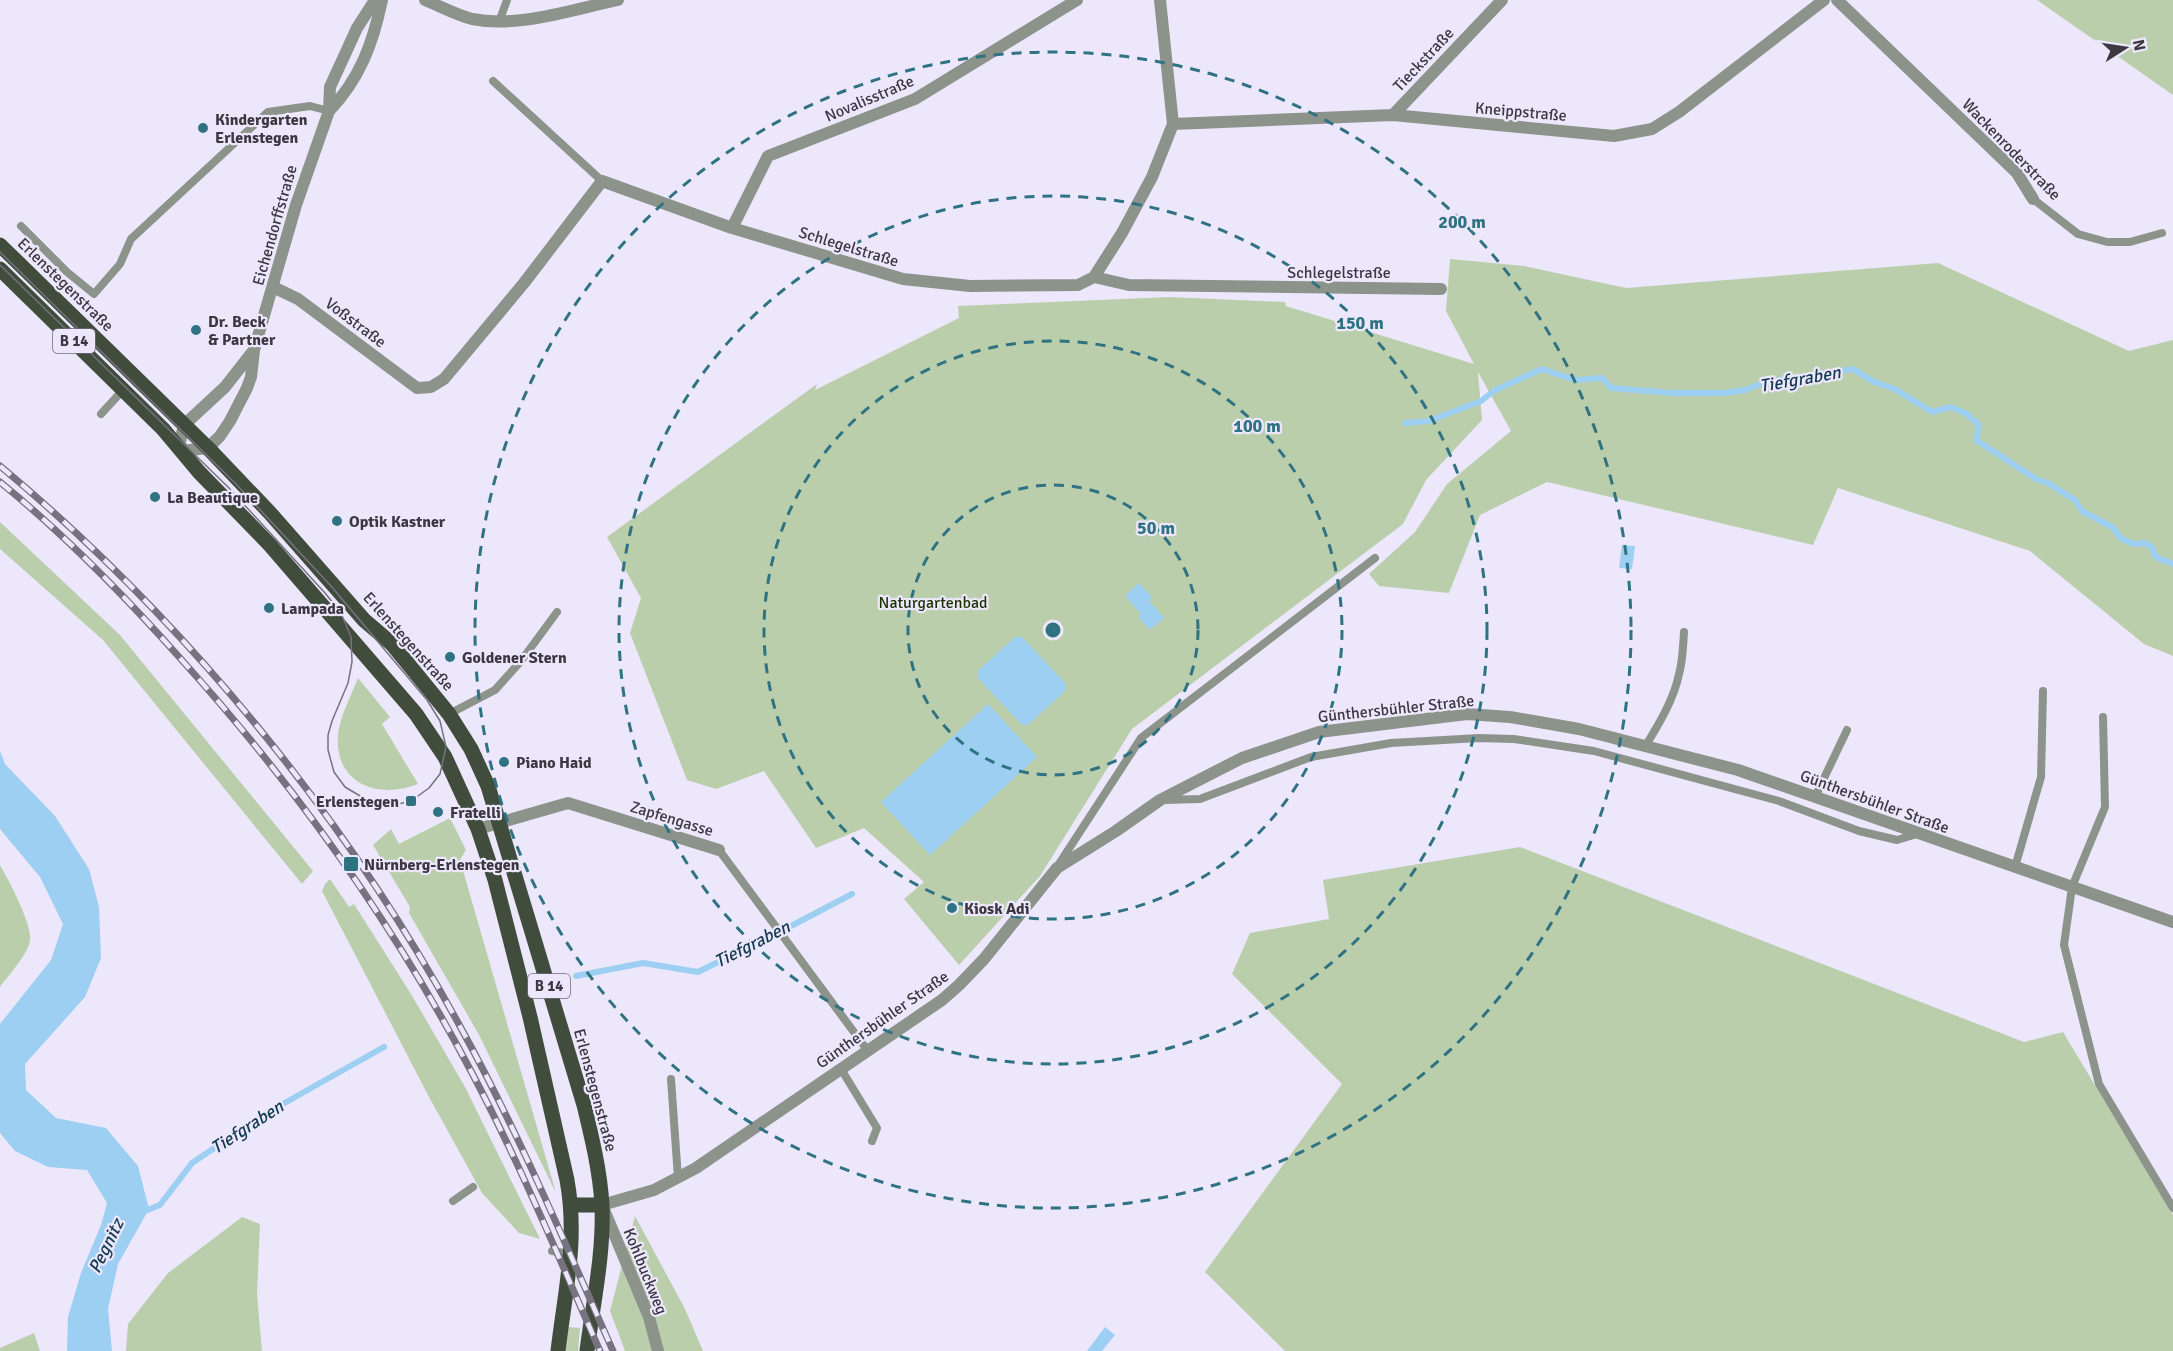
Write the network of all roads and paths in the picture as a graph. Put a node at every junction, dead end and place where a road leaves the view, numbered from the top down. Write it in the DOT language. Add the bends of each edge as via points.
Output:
graph roads {
  1 [pos="375,0"];
  2 [pos="382,0"];
  3 [pos="425,0"];
  4 [pos="507,0"];
  5 [pos="618,0"];
  6 [pos="1077,0"];
  7 [pos="1160,0"];
  8 [pos="1502,0"];
  9 [pos="1824,0"];
  10 [pos="1837,0"];
  11 [pos="499,22"];
  12 [pos="493,81"];
  13 [pos="329,111"];
  14 [pos="1393,115"];
  15 [pos="1173,124"];
  16 [pos="602,181"];
  17 [pos="2034,199"];
  18 [pos="21,226"];
  19 [pos="732,228"];
  20 [pos="2162,232"];
  21 [pos="0,245"];
  22 [pos="0,269"];
  23 [pos="1094,277"];
  24 [pos="273,287"];
  25 [pos="1441,289"];
  26 [pos="254,350"];
  27 [pos="123,390"];
  28 [pos="101,414"];
  29 [pos="184,426"];
  30 [pos="208,448"];
  31 [pos="181,451"];
  32 [pos="287,531"];
  33 [pos="270,545"];
  34 [pos="1375,558"];
  35 [pos="557,612"];
  36 [pos="1684,632"];
  37 [pos="2043,691"];
  38 [pos="449,714"];
  39 [pos="2103,717"];
  40 [pos="1847,730"];
  41 [pos="1646,745"];
  42 [pos="1815,797"];
  43 [pos="1160,800"];
  44 [pos="500,822"];
  45 [pos="478,829"];
  46 [pos="1918,834"];
  47 [pos="719,850"];
  48 [pos="2015,867"];
  49 [pos="1057,868"];
  50 [pos="2072,887"];
  51 [pos="2173,922"];
  52 [pos="535,938"];
  53 [pos="512,943"];
  54 [pos="868,1052"];
  55 [pos="841,1069"];
  56 [pos="671,1078"];
  57 [pos="872,1141"];
  58 [pos="678,1178"];
  59 [pos="473,1187"];
  60 [pos="453,1201"];
  61 [pos="602,1204"];
  62 [pos="572,1205"];
  63 [pos="2173,1208"];
  64 [pos="552,1251"];
  65 [pos="572,1254"];
  66 [pos="558,1351"];
  67 [pos="587,1351"];
  68 [pos="658,1351"];
  1 -- 13 [label="street, Eichendorffstraße" via="357,28 330,87"];
  2 -- 13 [label="street, Eichendorffstraße" via="374,36 345,95"];
  3 -- 11 [label="street" via="470,18"];
  4 -- 11 [label="lane"];
  5 -- 11 [label="street" via="527,20"];
  6 -- 19 [label="street, Novalisstraße" via="915,99 768,156"];
  7 -- 15 [label="street"];
  8 -- 14 [label="street, Tieckstraße"];
  9 -- 14 [label="street, Kneippstraße" via="1652,129 1614,136"];
  10 -- 17 [label="street, Wackenroderstraße" via="2017,173"];
  12 -- 16 [label="lane, Schlegelstraße"];
  13 -- 18 [label="lane, Erlenstegenstraße" via="310,106 268,112 131,239 120,264 94,294"];
  13 -- 24 [label="street, Eichendorffstraße"];
  14 -- 15 [label="street, Kneippstraße"];
  15 -- 23 [label="street" via="1152,177"];
  16 -- 19 [label="street, Schlegelstraße"];
  16 -- 24 [label="street, Voßstraße" via="524,283 444,379 431,387 417,388 298,299"];
  17 -- 20 [label="lane, Wackenroderstraße" via="2078,234 2107,242 2130,242"];
  19 -- 23 [label="street, Schlegelstraße" via="903,279 944,285 1078,285"];
  21 -- 29 [label="main road, Erlenstegenstraße / B 14"];
  22 -- 27 [label="main road, B 14"];
  23 -- 25 [label="street, Schlegelstraße" via="1129,285"];
  24 -- 26 [label="street, Eichendorffstraße"];
  26 -- 29 [label="street, Eichendorffstraße" via="218,394"];
  26 -- 30 [label="street, Eichendorffstraße" via="251,376 242,398 220,436"];
  27 -- 28 [label="lane"];
  27 -- 31 [label="main road, B 14"];
  29 -- 30 [label="main road, Erlenstegenstraße / B 14"];
  29 -- 31 [label="street"];
  30 -- 31 [label="street"];
  30 -- 32 [label="main road, Erlenstegenstraße / B 14"];
  31 -- 33 [label="main road, B 14"];
  32 -- 33 [label="main road"];
  32 -- 38 [label="main road, Erlenstegenstraße / B 14" via="364,620 392,644"];
  33 -- 45 [label="main road, B 14" via="426,729 455,776"];
  34 -- 49 [label="lane" via="1141,738"];
  35 -- 38 [label="lane" via="495,690"];
  36 -- 41 [label="lane" via="1676,684"];
  37 -- 48 [label="lane" via="2041,777"];
  38 -- 44 [label="main road, Erlenstegenstraße / B 14" via="480,768"];
  39 -- 50 [label="lane" via="2105,807"];
  40 -- 42 [label="lane"];
  41 -- 42 [label="street, Günthersbühler Straße" via="1738,770"];
  41 -- 43 [label="street, Günthersbühler Straße" via="1580,729 1467,714 1319,732 1242,758"];
  42 -- 46 [label="street, Günthersbühler Straße"];
  43 -- 46 [label="lane" via="1200,799 1311,758 1391,743 1514,739 1594,751 1779,801 1859,831 1897,840"];
  43 -- 49 [label="street, Günthersbühler Straße"];
  44 -- 45 [label="street, Zapfengasse"];
  44 -- 47 [label="street, Zapfengasse" via="568,803"];
  44 -- 52 [label="main road, Erlenstegenstraße / B 14"];
  45 -- 53 [label="main road, B 14"];
  46 -- 48 [label="street, Günthersbühler Straße"];
  47 -- 54 [label="lane, Zapfengasse"];
  48 -- 50 [label="street, Günthersbühler Straße"];
  49 -- 54 [label="street, Günthersbühler Straße" via="958,986"];
  50 -- 51 [label="street, Günthersbühler Straße"];
  50 -- 63 [label="lane" via="2064,945 2099,1084"];
  52 -- 53 [label="main road"];
  52 -- 61 [label="main road, Erlenstegenstraße / B 14" via="584,1105"];
  53 -- 62 [label="main road, B 14"];
  54 -- 55 [label="street, Günthersbühler Straße"];
  55 -- 57 [label="lane" via="877,1128"];
  55 -- 58 [label="street, Günthersbühler Straße"];
  56 -- 58 [label="lane"];
  58 -- 61 [label="street, Günthersbühler Straße" via="654,1190"];
  59 -- 60 [label="lane"];
  61 -- 62 [label="main road"];
  61 -- 67 [label="main road, Erlenstegenstraße / B 14" via="599,1263"];
  61 -- 68 [label="street, Kohlbuckweg" via="649,1317"];
  62 -- 65 [label="main road, B 14"];
  64 -- 65 [label="lane"];
  65 -- 66 [label="main road, B 14"];
}
